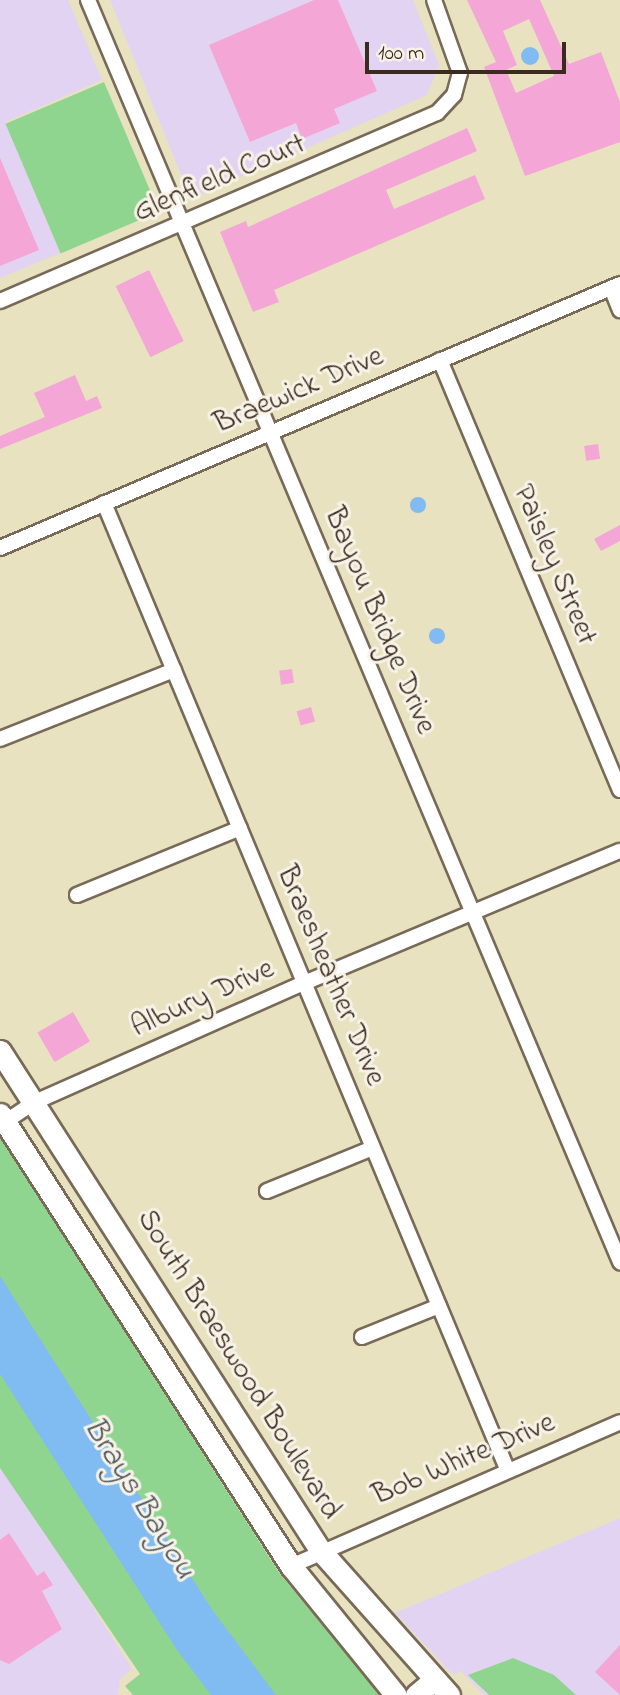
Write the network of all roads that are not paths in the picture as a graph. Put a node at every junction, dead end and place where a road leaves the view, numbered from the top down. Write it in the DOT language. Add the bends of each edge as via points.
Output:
graph roads {
  1 [pos="88,0"];
  2 [pos="434,0"];
  3 [pos="183,223"];
  4 [pos="615,286"];
  5 [pos="0,301"];
  6 [pos="620,310"];
  7 [pos="440,360"];
  8 [pos="271,432"];
  9 [pos="104,503"];
  10 [pos="0,548"];
  11 [pos="174,670"];
  12 [pos="0,739"];
  13 [pos="620,790"];
  14 [pos="240,828"];
  15 [pos="620,851"];
  16 [pos="76,895"];
  17 [pos="473,912"];
  18 [pos="304,983"];
  19 [pos="0,1051"];
  20 [pos="35,1102"];
  21 [pos="3,1118"];
  22 [pos="373,1148"];
  23 [pos="267,1191"];
  24 [pos="620,1262"];
  25 [pos="439,1306"];
  26 [pos="180,1327"];
  27 [pos="362,1337"];
  28 [pos="150,1347"];
  29 [pos="620,1422"];
  30 [pos="508,1469"];
  31 [pos="320,1550"];
  32 [pos="290,1566"];
  33 [pos="441,1688"];
  34 [pos="396,1695"];
  35 [pos="416,1695"];
  1 -- 3 [label="street, Bayou Bridge Drive"];
  2 -- 3 [label="street, Glenfield Court" via="458,57 454,95 422,121"];
  3 -- 5 [label="street, Glenfield Court"];
  3 -- 8 [label="street, Bayou Bridge Drive"];
  4 -- 6 [label="street"];
  4 -- 7 [label="street, Braewick Drive"];
  7 -- 8 [label="street, Braewick Drive"];
  7 -- 13 [label="street, Paisley Street"];
  8 -- 9 [label="street, Braewick Drive"];
  8 -- 17 [label="street, Bayou Bridge Drive"];
  9 -- 10 [label="street, Braewick Drive"];
  9 -- 11 [label="street, Braesheather Drive"];
  11 -- 12 [label="street"];
  11 -- 14 [label="street, Braesheather Drive"];
  14 -- 16 [label="street"];
  14 -- 18 [label="street, Braesheather Drive"];
  15 -- 17 [label="street, Albury Drive"];
  17 -- 18 [label="street, Albury Drive"];
  17 -- 24 [label="street, Bayou Bridge Drive"];
  18 -- 20 [label="street, Albury Drive"];
  18 -- 22 [label="street, Braesheather Drive"];
  19 -- 20 [label="main road, South Braeswood Boulevard"];
  20 -- 21 [label="street, Albury Drive"];
  20 -- 26 [label="main road, South Braeswood Boulevard"];
  21 -- 28 [label="main road, South Braeswood Boulevard"];
  22 -- 23 [label="street"];
  22 -- 25 [label="street, Braesheather Drive"];
  25 -- 27 [label="street"];
  25 -- 30 [label="street, Braesheather Drive"];
  26 -- 28 [label="main road"];
  26 -- 31 [label="main road, South Braeswood Boulevard"];
  28 -- 32 [label="main road, South Braeswood Boulevard"];
  29 -- 30 [label="street, Bob White Drive"];
  30 -- 31 [label="street, Bob White Drive"];
  31 -- 32 [label="street, Bob White Drive"];
  31 -- 33 [label="main road, South Braeswood Boulevard"];
  32 -- 34 [label="main road, South Braeswood Boulevard"];
  33 -- 35 [label="main road"];
}
